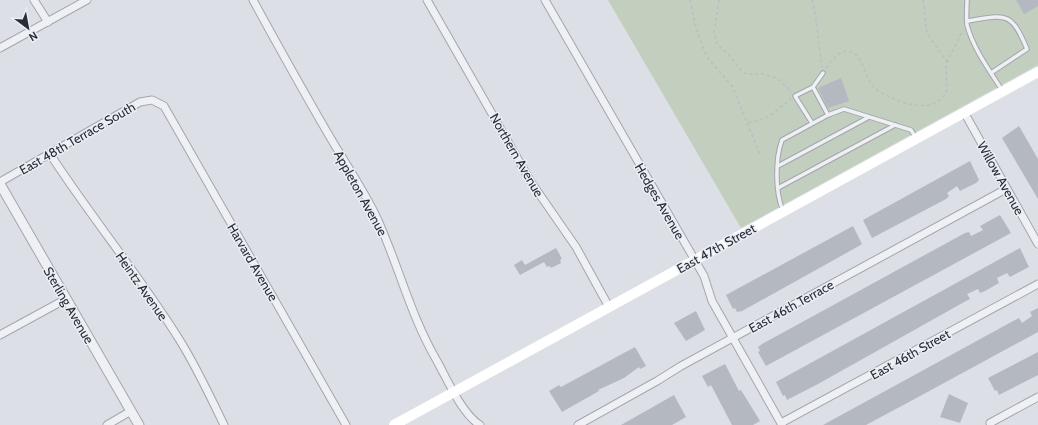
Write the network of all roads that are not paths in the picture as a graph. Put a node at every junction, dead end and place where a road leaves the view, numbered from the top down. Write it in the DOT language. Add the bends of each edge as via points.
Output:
graph roads {
  1 [pos="34,0"];
  2 [pos="87,0"];
  3 [pos="253,0"];
  4 [pos="427,0"];
  5 [pos="545,0"];
  6 [pos="967,0"];
  7 [pos="48,22"];
  8 [pos="967,22"];
  9 [pos="0,48"];
  10 [pos="1038,72"];
  11 [pos="823,73"];
  12 [pos="991,73"];
  13 [pos="813,87"];
  14 [pos="1003,91"];
  15 [pos="156,102"];
  16 [pos="964,112"];
  17 [pos="828,115"];
  18 [pos="868,117"];
  19 [pos="812,123"];
  20 [pos="895,125"];
  21 [pos="916,139"];
  22 [pos="50,154"];
  23 [pos="778,166"];
  24 [pos="0,183"];
  25 [pos="778,188"];
  26 [pos="1006,189"];
  27 [pos="783,212"];
  28 [pos="1038,244"];
  29 [pos="694,261"];
  30 [pos="1038,284"];
  31 [pos="66,299"];
  32 [pos="609,307"];
  33 [pos="0,335"];
  34 [pos="733,338"];
  35 [pos="455,392"];
  36 [pos="1038,397"];
  37 [pos="131,412"];
  38 [pos="990,423"];
  39 [pos="782,424"];
  40 [pos="107,425"];
  41 [pos="139,425"];
  42 [pos="224,425"];
  43 [pos="346,425"];
  44 [pos="394,425"];
  45 [pos="480,425"];
  46 [pos="578,425"];
  1 -- 7 [label="street"];
  2 -- 7 [label="street"];
  3 -- 35 [label="street, Appleton Avenue" via="375,214 415,317"];
  4 -- 32 [label="street, Northern Avenue" via="531,182 576,247"];
  5 -- 29 [label="street, Hedges Avenue"];
  6 -- 8 [label="lane"];
  7 -- 9 [label="street"];
  8 -- 12 [label="lane" via="971,36"];
  8 -- 12 [label="lane" via="1002,16 1011,20 1021,36 1027,49"];
  10 -- 14 [label="main road, East 47th Street"];
  11 -- 13 [label="lane"];
  12 -- 14 [label="lane"];
  13 -- 17 [label="lane"];
  13 -- 19 [label="lane" via="795,96"];
  14 -- 16 [label="main road, East 47th Street"];
  15 -- 22 [label="street, East 48th Terrace South" via="140,102"];
  15 -- 43 [label="street, Harvard Avenue" via="164,106"];
  16 -- 21 [label="main road, East 47th Street"];
  16 -- 26 [label="street, Willow Avenue"];
  17 -- 18 [label="lane" via="844,109"];
  17 -- 19 [label="lane"];
  18 -- 20 [label="lane"];
  18 -- 23 [label="lane"];
  19 -- 23 [label="lane" via="782,140 778,150"];
  20 -- 21 [label="lane" via="910,130"];
  20 -- 25 [label="lane"];
  21 -- 27 [label="main road, East 47th Street"];
  22 -- 24 [label="street, East 48th Terrace South"];
  22 -- 42 [label="street, Heintz Avenue" via="82,203 139,278 178,338 197,369"];
  23 -- 25 [label="lane"];
  24 -- 31 [label="street, Sterling Avenue"];
  25 -- 27 [label="lane" via="778,198"];
  26 -- 28 [label="street, Willow Avenue"];
  26 -- 34 [label="street, East 46th Terrace"];
  27 -- 29 [label="main road, East 47th Street"];
  29 -- 32 [label="main road, East 47th Street"];
  29 -- 34 [label="street, Hedges Avenue" via="704,276 712,301"];
  30 -- 39 [label="street, East 46th Street"];
  31 -- 33 [label="street"];
  31 -- 37 [label="street, Sterling Avenue"];
  32 -- 35 [label="main road, East 47th Street"];
  34 -- 39 [label="street, Hedges Avenue"];
  34 -- 46 [label="street, East 46th Terrace"];
  35 -- 44 [label="main road, East 47th Street"];
  35 -- 45 [label="street, Appleton Avenue"];
  36 -- 38 [label="street"];
  37 -- 40 [label="street"];
  37 -- 41 [label="street, Sterling Avenue"];
}
